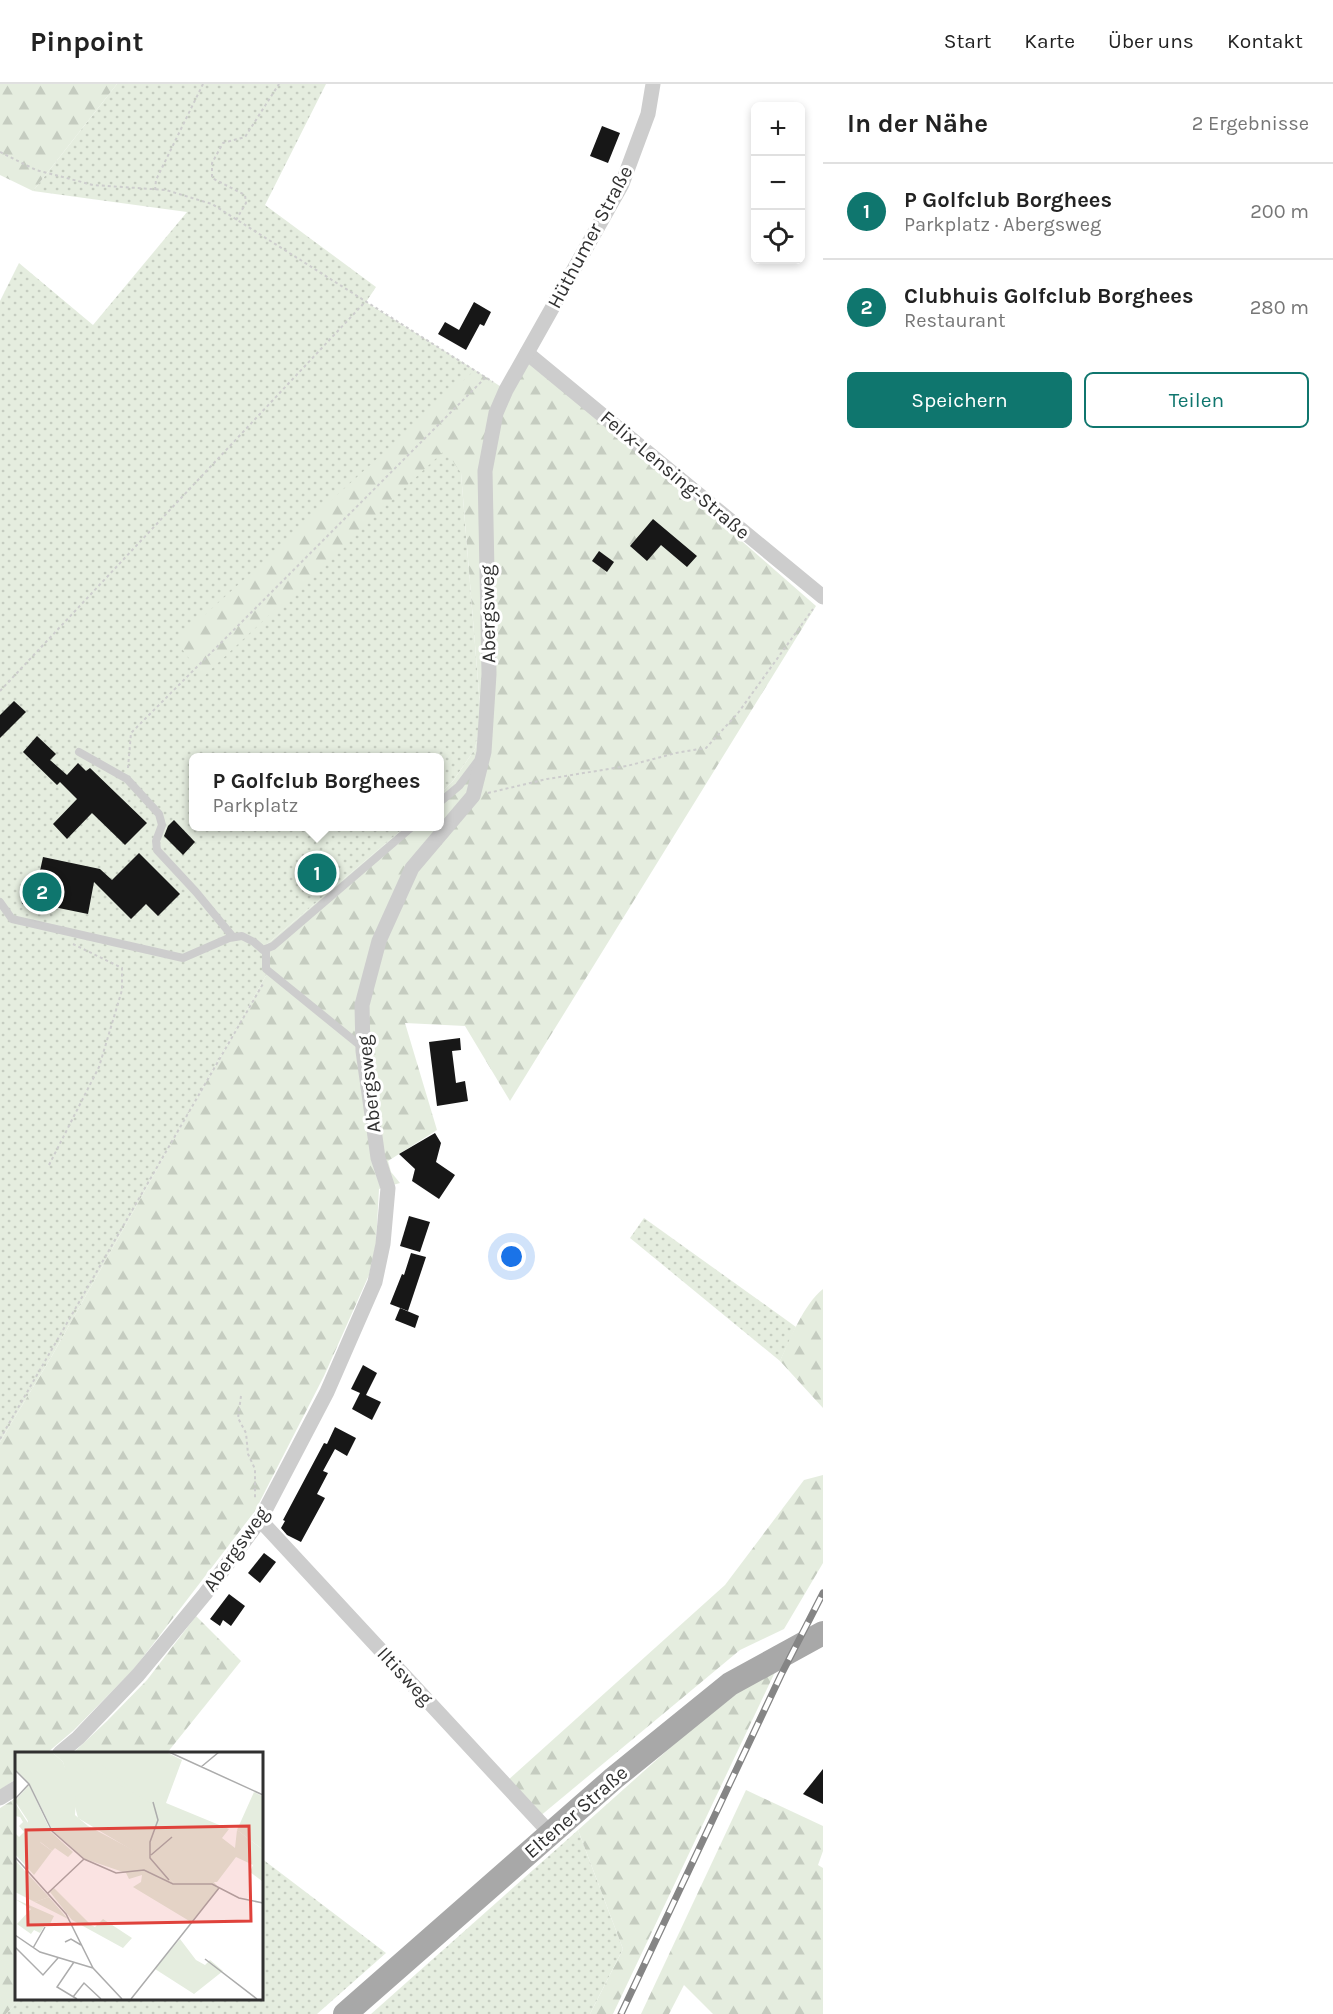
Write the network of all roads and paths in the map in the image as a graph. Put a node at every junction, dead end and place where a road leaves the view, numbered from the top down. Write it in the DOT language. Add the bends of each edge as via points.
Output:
graph roads {
  1 [pos="203,84"];
  2 [pos="279,84"];
  3 [pos="653,84"];
  4 [pos="0,152"];
  5 [pos="154,190"];
  6 [pos="236,220"];
  7 [pos="365,302"];
  8 [pos="527,353"];
  9 [pos="486,377"];
  10 [pos="506,390"];
  11 [pos="823,597"];
  12 [pos="0,691"];
  13 [pos="78,752"];
  14 [pos="484,752"];
  15 [pos="127,779"];
  16 [pos="473,796"];
  17 [pos="444,799"];
  18 [pos="444,830"];
  19 [pos="407,831"];
  20 [pos="443,831"];
  21 [pos="0,902"];
  22 [pos="63,930"];
  23 [pos="234,937"];
  24 [pos="266,949"];
  25 [pos="266,969"];
  26 [pos="363,1048"];
  27 [pos="49,1165"];
  28 [pos="241,1396"];
  29 [pos="0,1439"];
  30 [pos="262,1516"];
  31 [pos="823,1633"];
  32 [pos="61,1752"];
  33 [pos="15,1789"];
  34 [pos="0,1798"];
  35 [pos="550,1833"];
  36 [pos="345,2014"];
  1 -- 5 [label="path"];
  2 -- 6 [label="path" via="245,137 223,142 212,163 212,178 245,195 246,203"];
  3 -- 8 [label="street, Hüthumer Straße" via="648,114 622,184"];
  4 -- 5 [label="path" via="36,170 93,185"];
  5 -- 6 [label="path" via="212,204"];
  6 -- 7 [label="path"];
  7 -- 9 [label="path"];
  7 -- 12 [label="path"];
  8 -- 10 [label="street, Abergsweg"];
  8 -- 11 [label="street, Felix-Lensing-Straße"];
  9 -- 10 [label="path"];
  9 -- 15 [label="path" via="131,733"];
  10 -- 14 [label="street, Abergsweg" via="496,413 485,471 489,674"];
  11 -- 16 [label="path" via="744,706 706,748"];
  13 -- 15 [label="lane"];
  14 -- 16 [label="street, Abergsweg"];
  14 -- 17 [label="lane" via="459,786"];
  15 -- 23 [label="lane" via="161,817 162,829 156,846 160,854"];
  16 -- 18 [label="street, Abergsweg"];
  19 -- 24 [label="lane"];
  20 -- 26 [label="street, Abergsweg" via="412,868 379,941 362,1005"];
  21 -- 22 [label="lane" via="12,919"];
  22 -- 23 [label="lane" via="183,958"];
  22 -- 27 [label="path" via="75,946 122,968 123,990 99,1067"];
  23 -- 24 [label="lane" via="242,936"];
  24 -- 25 [label="lane"];
  25 -- 26 [label="lane"];
  25 -- 29 [label="path" via="266,978 252,1005"];
  26 -- 30 [label="street, Abergsweg" via="378,1158 388,1188 375,1282 327,1392"];
  28 -- 30 [label="path" via="238,1418 246,1432 248,1454 255,1469 255,1499"];
  30 -- 32 [label="street, Abergsweg" via="205,1594 138,1675"];
  30 -- 35 [label="street, Iltisweg"];
  31 -- 35 [label="main road, Eltener Straße" via="730,1684"];
  33 -- 34 [label="street"];
  35 -- 36 [label="main road, Eltener Straße"];
}
